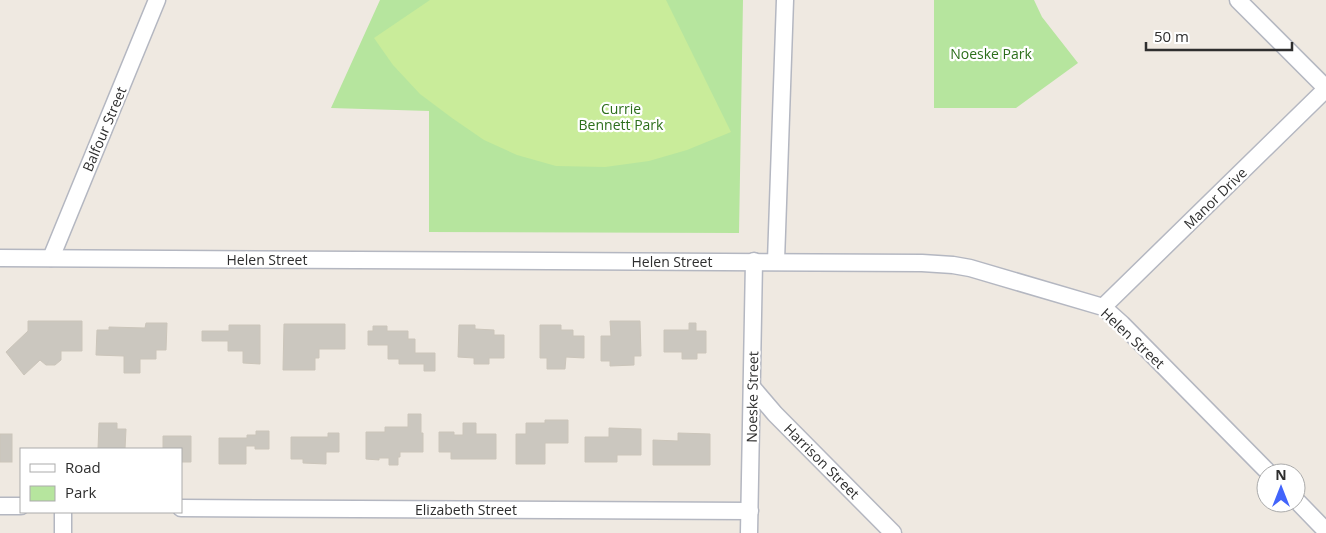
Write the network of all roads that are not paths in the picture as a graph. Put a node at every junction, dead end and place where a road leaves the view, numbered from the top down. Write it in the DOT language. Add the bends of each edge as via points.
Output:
graph roads {
  1 [pos="157,0"];
  2 [pos="785,0"];
  3 [pos="1238,0"];
  4 [pos="1326,88"];
  5 [pos="0,258"];
  6 [pos="51,258"];
  7 [pos="754,261"];
  8 [pos="776,261"];
  9 [pos="1103,308"];
  10 [pos="752,386"];
  11 [pos="1259,463"];
  12 [pos="0,506"];
  13 [pos="20,506"];
  14 [pos="182,508"];
  15 [pos="1306,510"];
  16 [pos="750,511"];
  17 [pos="63,513"];
  18 [pos="1326,531"];
  19 [pos="63,533"];
  20 [pos="749,533"];
  21 [pos="893,533"];
  1 -- 6 [label="street, Balfour Street"];
  2 -- 8 [label="street"];
  3 -- 4 [label="street"];
  4 -- 9 [label="street, Manor Drive"];
  5 -- 6 [label="street, Helen Street"];
  6 -- 7 [label="street, Helen Street"];
  7 -- 8 [label="street, Helen Street"];
  7 -- 10 [label="street, Noeske Street"];
  8 -- 9 [label="street, Helen Street" via="953,265"];
  9 -- 11 [label="street, Helen Street"];
  10 -- 16 [label="street, Noeske Street"];
  10 -- 21 [label="street, Harrison Street"];
  12 -- 13 [label="street"];
  14 -- 16 [label="street, Elizabeth Street"];
  15 -- 18 [label="street"];
  16 -- 20 [label="street, Noeske Street"];
  17 -- 19 [label="street"];
}
